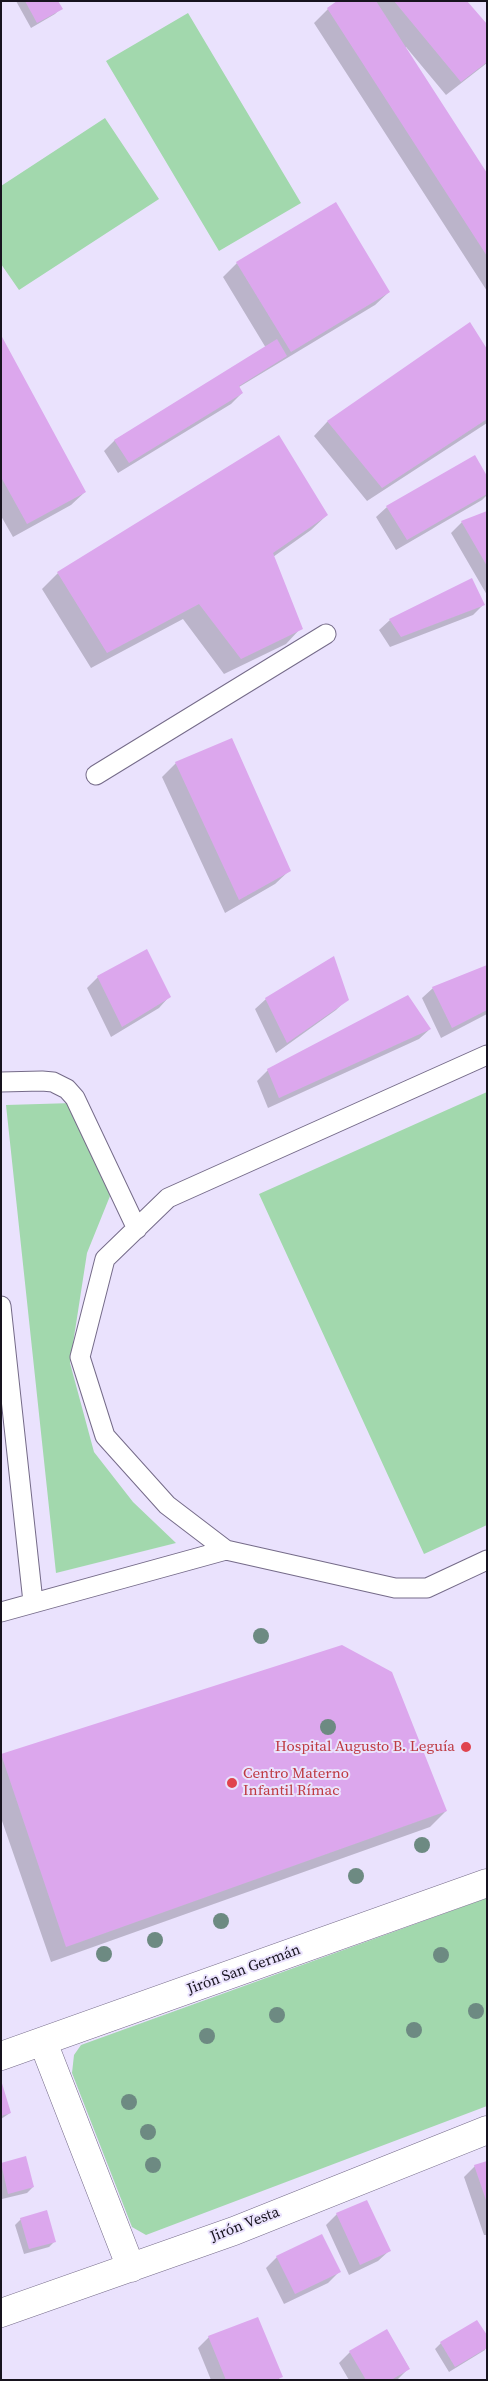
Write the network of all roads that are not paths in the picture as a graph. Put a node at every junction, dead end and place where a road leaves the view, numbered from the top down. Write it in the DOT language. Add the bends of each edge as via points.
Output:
graph roads {
  1 [pos="326,634"];
  2 [pos="96,775"];
  3 [pos="487,1055"];
  4 [pos="1,1082"];
  5 [pos="137,1229"];
  6 [pos="1,1306"];
  7 [pos="6,1395"];
  8 [pos="226,1550"];
  9 [pos="487,1560"];
  10 [pos="33,1602"];
  11 [pos="1,1612"];
  12 [pos="487,1883"];
  13 [pos="44,2042"];
  14 [pos="1,2056"];
  15 [pos="487,2130"];
  16 [pos="131,2268"];
  17 [pos="1,2313"];
  1 -- 2 [label="lane"];
  3 -- 5 [label="lane" via="168,1198"];
  4 -- 5 [label="lane" via="53,1082 67,1089 75,1098"];
  5 -- 8 [label="lane" via="105,1259 80,1357 105,1436 167,1505"];
  6 -- 7 [label="lane"];
  7 -- 10 [label="lane"];
  8 -- 9 [label="lane" via="395,1588 427,1588"];
  8 -- 10 [label="lane"];
  10 -- 11 [label="lane"];
  12 -- 13 [label="street, Jirón San Germán"];
  13 -- 14 [label="street, Jirón San Germán"];
  13 -- 16 [label="street"];
  15 -- 16 [label="street, Jirón Vesta" via="234,2231"];
  16 -- 17 [label="street, Jirón Vesta"];
}
